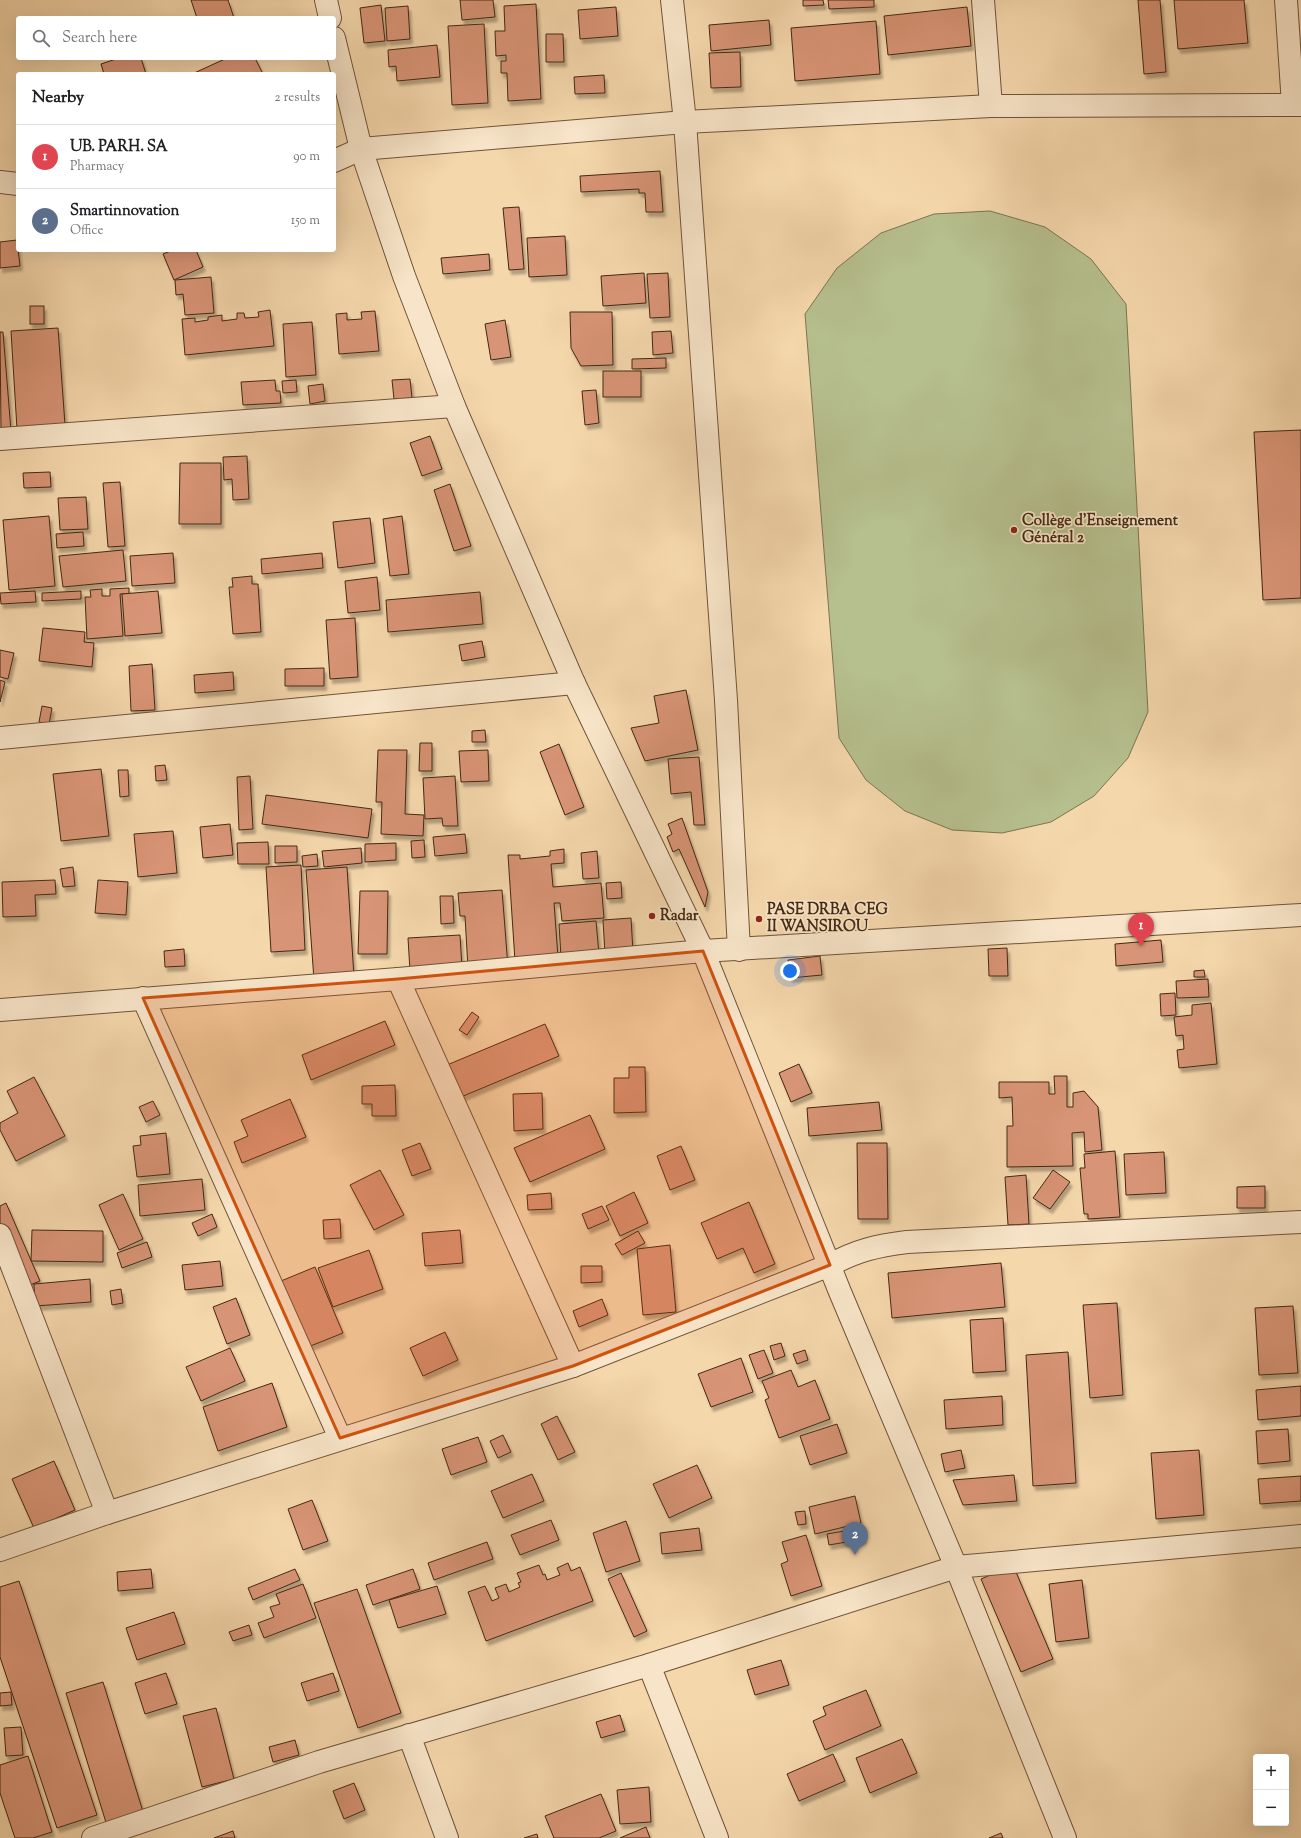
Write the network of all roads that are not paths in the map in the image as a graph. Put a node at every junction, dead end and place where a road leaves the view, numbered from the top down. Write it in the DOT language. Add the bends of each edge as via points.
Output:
graph roads {
  1 [pos="326,0"];
  2 [pos="672,0"];
  3 [pos="984,0"];
  4 [pos="1286,0"];
  5 [pos="330,16"];
  6 [pos="336,46"];
  7 [pos="1297,105"];
  8 [pos="991,106"];
  9 [pos="684,122"];
  10 [pos="361,149"];
  11 [pos="336,160"];
  12 [pos="0,182"];
  13 [pos="16,184"];
  14 [pos="454,406"];
  15 [pos="0,439"];
  16 [pos="574,683"];
  17 [pos="0,738"];
  18 [pos="1301,915"];
  19 [pos="739,950"];
  20 [pos="703,951"];
  21 [pos="398,980"];
  22 [pos="143,998"];
  23 [pos="0,1010"];
  24 [pos="1301,1222"];
  25 [pos="0,1235"];
  26 [pos="830,1265"];
  27 [pos="573,1366"];
  28 [pos="340,1438"];
  29 [pos="106,1513"];
  30 [pos="1301,1536"];
  31 [pos="0,1550"];
  32 [pos="956,1567"];
  33 [pos="649,1665"];
  34 [pos="409,1735"];
  35 [pos="93,1838"];
  36 [pos="447,1838"];
  37 [pos="717,1838"];
  38 [pos="1065,1838"];
  1 -- 5 [label="street"];
  2 -- 9 [label="street"];
  3 -- 8 [label="street"];
  4 -- 7 [label="street"];
  6 -- 10 [label="street"];
  7 -- 8 [label="street"];
  8 -- 9 [label="street"];
  9 -- 10 [label="street"];
  9 -- 19 [label="street" via="726,700"];
  10 -- 11 [label="street"];
  10 -- 14 [label="street" via="404,276"];
  12 -- 13 [label="street"];
  14 -- 15 [label="street"];
  14 -- 16 [label="street"];
  16 -- 17 [label="street"];
  16 -- 20 [label="street"];
  18 -- 19 [label="street"];
  19 -- 20 [label="street"];
  20 -- 21 [label="street"];
  20 -- 26 [label="street"];
  21 -- 22 [label="street"];
  21 -- 27 [label="street"];
  22 -- 23 [label="street"];
  22 -- 28 [label="street"];
  24 -- 26 [label="street" via="907,1242 875,1246"];
  25 -- 29 [label="street"];
  26 -- 27 [label="street"];
  26 -- 32 [label="street"];
  27 -- 28 [label="street"];
  28 -- 29 [label="street"];
  29 -- 31 [label="street"];
  30 -- 32 [label="street"];
  32 -- 33 [label="street"];
  32 -- 38 [label="street"];
  33 -- 34 [label="street"];
  33 -- 37 [label="street"];
  34 -- 35 [label="street" via="319,1762"];
  34 -- 36 [label="street"];
}
